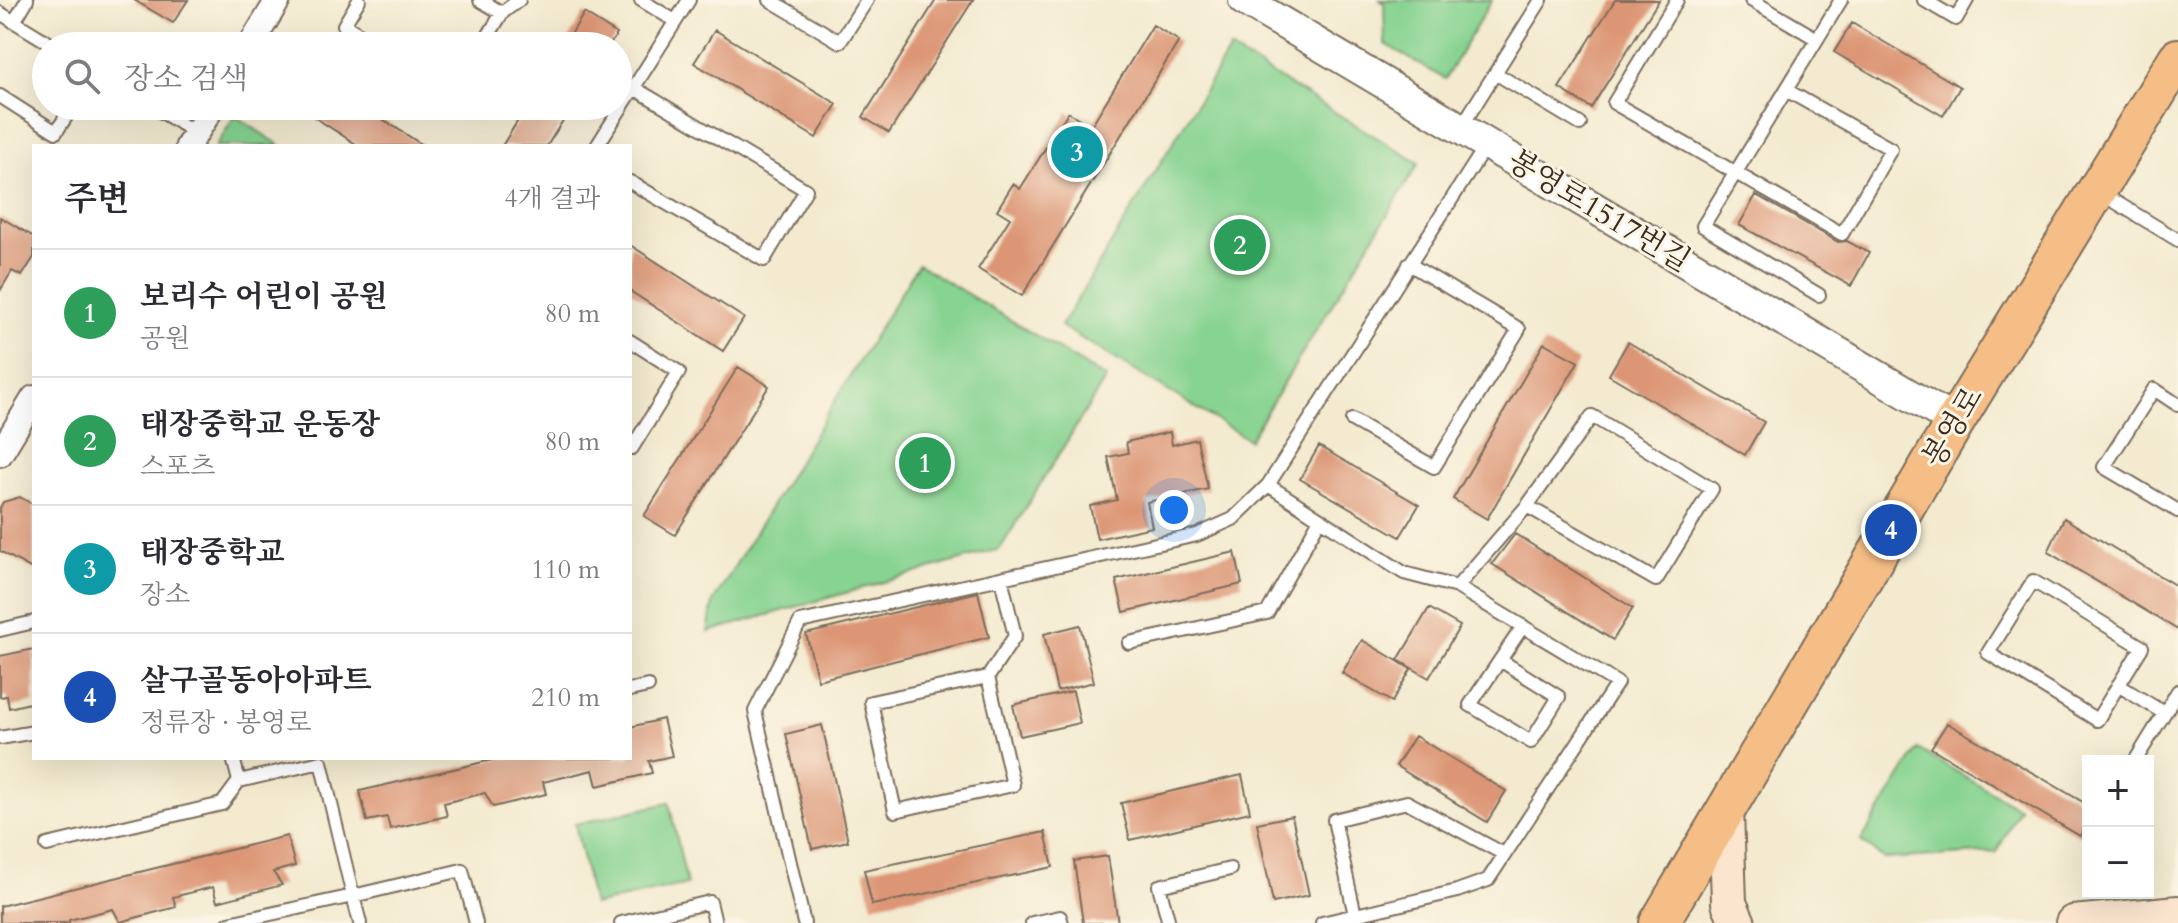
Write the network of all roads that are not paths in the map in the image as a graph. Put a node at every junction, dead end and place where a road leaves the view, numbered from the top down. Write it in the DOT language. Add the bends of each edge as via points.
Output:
graph roads {
  1 [pos="27,0"];
  2 [pos="278,0"];
  3 [pos="359,0"];
  4 [pos="480,0"];
  5 [pos="519,0"];
  6 [pos="641,0"];
  7 [pos="689,0"];
  8 [pos="770,0"];
  9 [pos="867,0"];
  10 [pos="1244,0"];
  11 [pos="1541,0"];
  12 [pos="1677,0"];
  13 [pos="1751,0"];
  14 [pos="1841,0"];
  15 [pos="1924,0"];
  16 [pos="1967,0"];
  17 [pos="0,13"];
  18 [pos="502,13"];
  19 [pos="675,21"];
  20 [pos="14,22"];
  21 [pos="259,32"];
  22 [pos="356,32"];
  23 [pos="490,32"];
  24 [pos="32,33"];
  25 [pos="1817,39"];
  26 [pos="2178,58"];
  27 [pos="1495,73"];
  28 [pos="634,88"];
  29 [pos="1786,90"];
  30 [pos="632,91"];
  31 [pos="0,96"];
  32 [pos="32,117"];
  33 [pos="37,120"];
  34 [pos="64,120"];
  35 [pos="168,120"];
  36 [pos="204,120"];
  37 [pos="614,120"];
  38 [pos="1580,124"];
  39 [pos="1460,129"];
  40 [pos="192,140"];
  41 [pos="598,144"];
  42 [pos="1487,144"];
  43 [pos="1736,172"];
  44 [pos="632,183"];
  45 [pos="2097,190"];
  46 [pos="2178,240"];
  47 [pos="1409,264"];
  48 [pos="1819,295"];
  49 [pos="632,342"];
  50 [pos="32,401"];
  51 [pos="2178,405"];
  52 [pos="1352,420"];
  53 [pos="1955,422"];
  54 [pos="632,448"];
  55 [pos="0,454"];
  56 [pos="1268,485"];
  57 [pos="1527,506"];
  58 [pos="2178,511"];
  59 [pos="1320,519"];
  60 [pos="1001,578"];
  61 [pos="1457,587"];
  62 [pos="32,622"];
  63 [pos="1523,626"];
  64 [pos="0,630"];
  65 [pos="1129,643"];
  66 [pos="1500,660"];
  67 [pos="988,677"];
  68 [pos="2118,685"];
  69 [pos="648,686"];
  70 [pos="632,690"];
  71 [pos="2178,691"];
  72 [pos="2164,713"];
  73 [pos="32,732"];
  74 [pos="0,738"];
  75 [pos="2139,755"];
  76 [pos="234,760"];
  77 [pos="329,760"];
  78 [pos="321,762"];
  79 [pos="239,781"];
  80 [pos="1726,810"];
  81 [pos="47,845"];
  82 [pos="1504,854"];
  83 [pos="1230,869"];
  84 [pos="353,896"];
  85 [pos="2178,913"];
  86 [pos="1355,915"];
  87 [pos="229,923"];
  88 [pos="360,923"];
  89 [pos="476,923"];
  90 [pos="621,923"];
  91 [pos="715,923"];
  92 [pos="804,923"];
  93 [pos="1032,923"];
  94 [pos="1062,923"];
  95 [pos="1169,923"];
  96 [pos="1322,923"];
  97 [pos="1659,923"];
  98 [pos="1738,923"];
  99 [pos="2073,923"];
  1 -- 20 [label="lane"];
  2 -- 21 [label="street"];
  3 -- 22 [label="lane" via="344,25"];
  4 -- 18 [label="lane"];
  5 -- 18 [label="lane"];
  6 -- 19 [label="lane"];
  7 -- 19 [label="lane"];
  8 -- 9 [label="lane" via="840,42"];
  10 -- 39 [label="street, 봉영로1517번길"];
  11 -- 27 [label="lane"];
  12 -- 43 [label="lane" via="1614,103"];
  13 -- 25 [label="lane"];
  14 -- 25 [label="lane"];
  15 -- 16 [label="lane" via="1956,19"];
  17 -- 20 [label="lane"];
  18 -- 23 [label="lane"];
  19 -- 28 [label="lane"];
  20 -- 24 [label="lane"];
  25 -- 29 [label="lane"];
  26 -- 45 [label="main road, 봉영로"];
  27 -- 38 [label="lane"];
  27 -- 39 [label="lane"];
  28 -- 30 [label="lane"];
  28 -- 44 [label="lane" via="806,190 764,260"];
  29 -- 43 [label="lane"];
  29 -- 43 [label="lane" via="1891,149 1842,234"];
  31 -- 32 [label="lane"];
  33 -- 34 [label="lane" via="56,132"];
  35 -- 40 [label="lane"];
  36 -- 40 [label="street"];
  37 -- 41 [label="lane"];
  39 -- 42 [label="street, 봉영로1517번길"];
  42 -- 47 [label="lane"];
  42 -- 53 [label="street, 봉영로1517번길"];
  43 -- 48 [label="lane" via="1703,226"];
  45 -- 46 [label="lane"];
  45 -- 53 [label="main road, 봉영로"];
  47 -- 52 [label="lane" via="1519,329 1434,467"];
  47 -- 56 [label="lane"];
  49 -- 54 [label="lane" via="679,372"];
  50 -- 55 [label="street"];
  51 -- 58 [label="lane" via="2154,389 2104,467"];
  53 -- 80 [label="main road, 봉영로"];
  56 -- 59 [label="lane"];
  56 -- 60 [label="lane" via="1233,519 1197,535"];
  57 -- 57 [label="lane" via="1592,416 1712,489 1656,580"];
  57 -- 61 [label="lane"];
  59 -- 61 [label="lane" via="1404,573"];
  59 -- 65 [label="lane" via="1267,613"];
  60 -- 67 [label="lane" via="1015,636"];
  60 -- 92 [label="lane" via="800,622 755,711"];
  61 -- 63 [label="lane"];
  62 -- 64 [label="lane"];
  63 -- 66 [label="lane"];
  63 -- 82 [label="lane" via="1617,683"];
  66 -- 66 [label="lane" via="1470,705 1531,742 1559,697"];
  67 -- 67 [label="lane" via="871,702 895,811 1013,785"];
  68 -- 68 [label="lane" via="2097,720 1988,653 2033,581 2142,647"];
  68 -- 72 [label="lane"];
  69 -- 70 [label="lane"];
  71 -- 72 [label="lane"];
  72 -- 75 [label="lane"];
  73 -- 74 [label="lane"];
  76 -- 79 [label="lane"];
  77 -- 78 [label="lane"];
  78 -- 79 [label="lane"];
  78 -- 84 [label="lane"];
  79 -- 81 [label="lane" via="222,804"];
  80 -- 97 [label="main road, 봉영로"];
  80 -- 98 [label="main road" via="1729,903"];
  82 -- 86 [label="lane" via="1488,880"];
  82 -- 86 [label="lane" via="1407,802 1334,820"];
  83 -- 95 [label="lane" via="1159,886"];
  84 -- 87 [label="lane"];
  84 -- 88 [label="lane"];
  84 -- 89 [label="lane" via="462,870"];
  85 -- 99 [label="main road"];
  86 -- 96 [label="lane"];
  90 -- 91 [label="lane" via="710,902"];
  93 -- 94 [label="lane" via="1060,917"];
}
